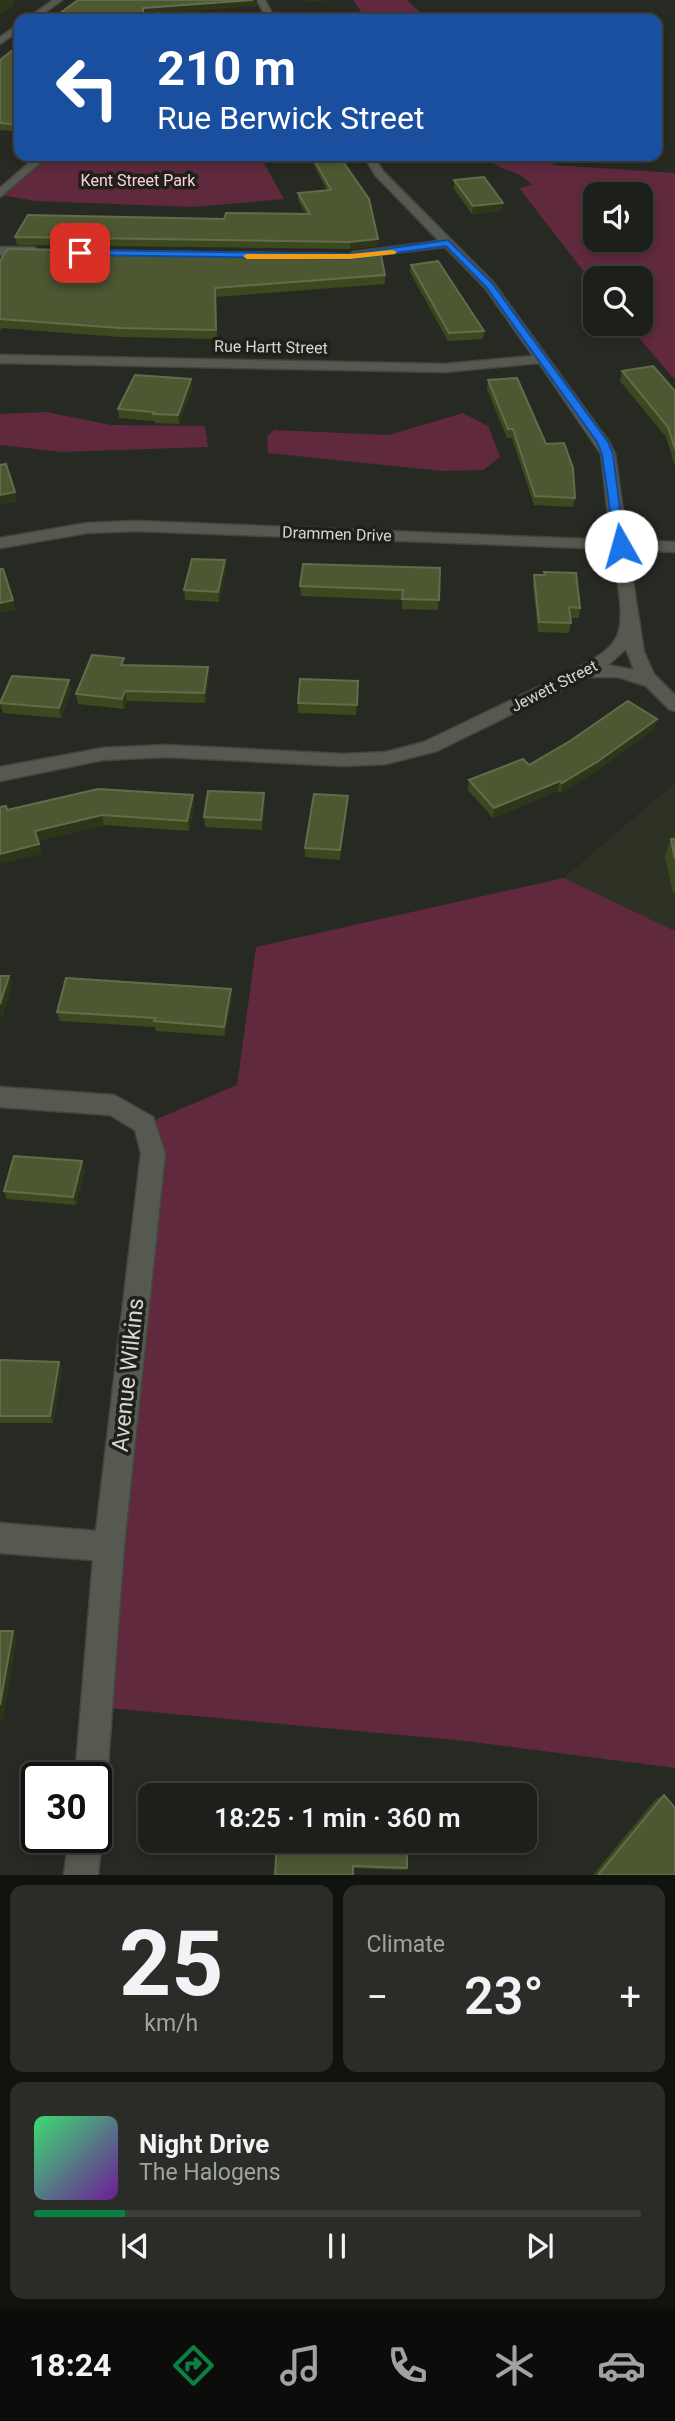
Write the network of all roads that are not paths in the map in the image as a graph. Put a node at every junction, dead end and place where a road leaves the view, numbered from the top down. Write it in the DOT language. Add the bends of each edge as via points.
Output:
graph roads {
  1 [pos="58,0"];
  2 [pos="38,14"];
  3 [pos="37,161"];
  4 [pos="372,161"];
  5 [pos="0,194"];
  6 [pos="448,243"];
  7 [pos="0,251"];
  8 [pos="53,252"];
  9 [pos="338,256"];
  10 [pos="0,359"];
  11 [pos="540,359"];
  12 [pos="0,543"];
  13 [pos="621,546"];
  14 [pos="675,547"];
  15 [pos="630,623"];
  16 [pos="582,673"];
  17 [pos="648,681"];
  18 [pos="675,705"];
  19 [pos="0,774"];
  20 [pos="0,1097"];
  21 [pos="0,1538"];
  22 [pos="109,1548"];
  23 [pos="92,1762"];
  24 [pos="83,1853"];
  25 [pos="81,1875"];
  1 -- 2 [label="street"];
  3 -- 5 [label="street"];
  4 -- 6 [label="street"];
  6 -- 9 [label="street"];
  6 -- 11 [label="street" via="489,285"];
  7 -- 8 [label="street"];
  10 -- 11 [label="street, Rue Hartt Street" via="445,368"];
  11 -- 13 [label="street" via="608,454"];
  12 -- 13 [label="street, Drammen Drive" via="88,528 136,526"];
  13 -- 14 [label="street, Drammen Drive"];
  13 -- 15 [label="street"];
  15 -- 16 [label="street, Jewett Street" via="623,642"];
  15 -- 17 [label="street" via="638,666"];
  16 -- 17 [label="street" via="628,672"];
  16 -- 19 [label="street, Jewett Street" via="442,742 386,758 343,761 166,751 103,754"];
  17 -- 18 [label="street"];
  20 -- 22 [label="street, Avenue Wilkins" via="114,1105 145,1124 153,1153"];
  21 -- 22 [label="street"];
  22 -- 23 [label="street, Avenue Wilkins"];
  24 -- 25 [label="street"];
}
